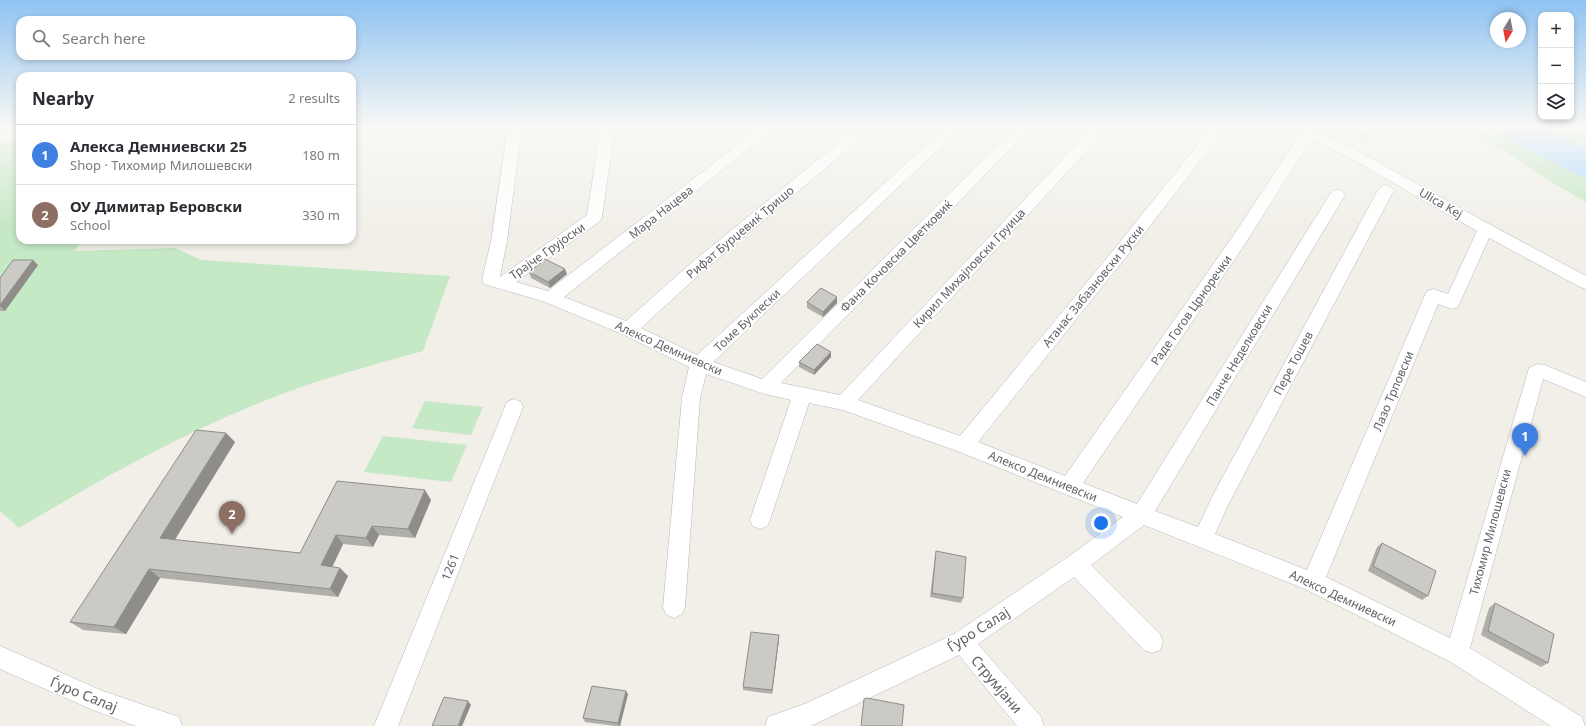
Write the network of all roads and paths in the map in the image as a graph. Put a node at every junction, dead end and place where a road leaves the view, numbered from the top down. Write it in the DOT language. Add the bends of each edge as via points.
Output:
graph roads {
  1 [pos="510,160"];
  2 [pos="603,160"];
  3 [pos="727,160"];
  4 [pos="826,160"];
  5 [pos="919,160"];
  6 [pos="992,160"];
  7 [pos="1071,160"];
  8 [pos="1193,160"];
  9 [pos="1284,160"];
  10 [pos="1366,160"];
  11 [pos="1386,190"];
  12 [pos="1337,195"];
  13 [pos="1486,228"];
  14 [pos="496,281"];
  15 [pos="1586,282"];
  16 [pos="551,298"];
  17 [pos="628,329"];
  18 [pos="699,364"];
  19 [pos="765,387"];
  20 [pos="1586,390"];
  21 [pos="802,395"];
  22 [pos="844,402"];
  23 [pos="514,407"];
  24 [pos="964,445"];
  25 [pos="1069,486"];
  26 [pos="1141,515"];
  27 [pos="760,520"];
  28 [pos="1203,538"];
  29 [pos="1076,564"];
  30 [pos="1313,582"];
  31 [pos="674,607"];
  32 [pos="962,642"];
  33 [pos="1152,642"];
  34 [pos="1457,652"];
  35 [pos="0,657"];
  36 [pos="810,720"];
  37 [pos="170,726"];
  38 [pos="386,726"];
  39 [pos="776,726"];
  40 [pos="1032,726"];
  41 [pos="1573,726"];
  1 -- 14 [label="street"];
  2 -- 14 [label="street, Трајче Грујоски" via="594,217"];
  3 -- 16 [label="street, Мара Нацева"];
  4 -- 17 [label="street, Рифат Бурџевиќ Тришо" via="696,268"];
  5 -- 18 [label="street, Томе Буклески"];
  6 -- 19 [label="street, Фана Кочовска Цветковиќ"];
  7 -- 22 [label="street, Кирил Михајловски Груица"];
  8 -- 24 [label="street, Атанас Забазновски Руски"];
  9 -- 25 [label="street, Раде Гогов Црноречки" via="1239,240"];
  10 -- 13 [label="street, Ulica Kej"];
  11 -- 28 [label="street, Пере Тошев" via="1220,501"];
  12 -- 26 [label="street, Панче Неделковски"];
  13 -- 15 [label="street, Ulica Kej"];
  13 -- 30 [label="street, Лазо Трповски" via="1452,303 1433,295"];
  14 -- 16 [label="street, Алексо Демниевски"];
  16 -- 17 [label="street, Алексо Демниевски"];
  17 -- 18 [label="street, Алексо Демниевски"];
  18 -- 19 [label="street, Алексо Демниевски"];
  18 -- 31 [label="street" via="691,398"];
  19 -- 21 [label="street, Алексо Демниевски"];
  20 -- 34 [label="street, Тихомир Милошевски" via="1545,372 1535,373"];
  21 -- 22 [label="street, Алексо Демниевски"];
  21 -- 27 [label="street"];
  22 -- 24 [label="street, Алексо Демниевски"];
  23 -- 38 [label="street, 1261"];
  24 -- 25 [label="street, Алексо Демниевски"];
  25 -- 26 [label="street, Алексо Демниевски"];
  26 -- 28 [label="street, Алексо Демниевски"];
  26 -- 29 [label="street, Ѓуро Салај"];
  28 -- 30 [label="street, Алексо Демниевски"];
  29 -- 32 [label="street, Ѓуро Салај"];
  29 -- 33 [label="street"];
  30 -- 34 [label="street, Алексо Демниевски"];
  32 -- 36 [label="street, Ѓуро Салај"];
  32 -- 40 [label="street, Струмјани"];
  34 -- 41 [label="street, Алексо Демниевски"];
  35 -- 37 [label="street, Ѓуро Салај" via="101,702"];
  36 -- 39 [label="street, Ѓуро Салај"];
}
